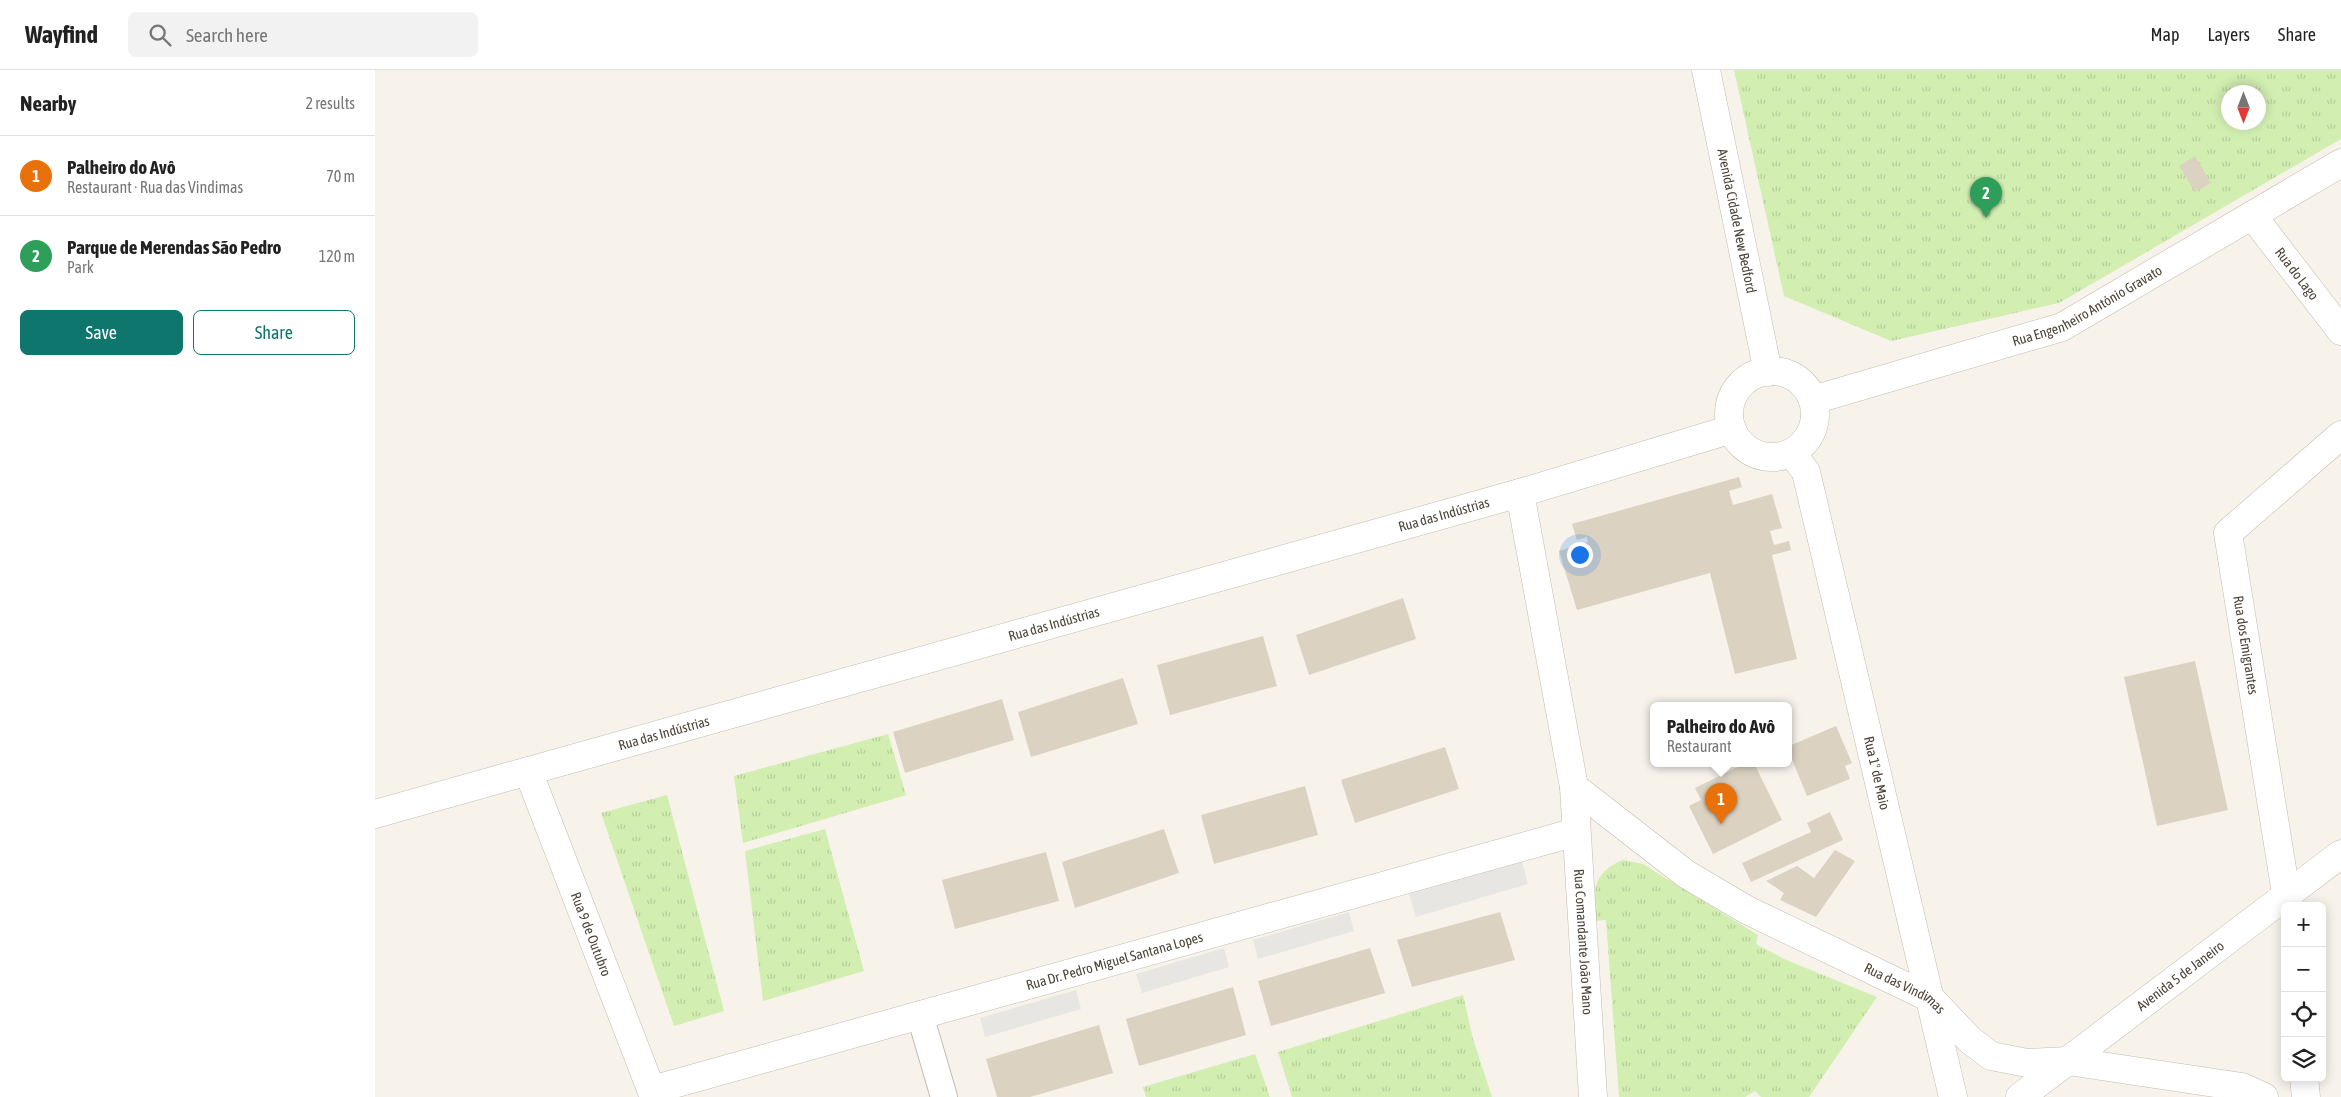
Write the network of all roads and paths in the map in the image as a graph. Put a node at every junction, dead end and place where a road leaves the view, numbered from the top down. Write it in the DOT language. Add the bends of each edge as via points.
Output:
graph roads {
  1 [pos="1706,70"];
  2 [pos="2341,163"];
  3 [pos="2252,215"];
  4 [pos="2341,331"];
  5 [pos="1768,372"];
  6 [pos="1813,400"];
  7 [pos="1732,430"];
  8 [pos="2341,435"];
  9 [pos="1792,453"];
  10 [pos="1520,493"];
  11 [pos="528,771"];
  12 [pos="1574,787"];
  13 [pos="375,814"];
  14 [pos="1576,832"];
  15 [pos="2341,854"];
  16 [pos="2288,900"];
  17 [pos="1930,998"];
  18 [pos="920,1015"];
  19 [pos="2068,1061"];
  20 [pos="2304,1082"];
  21 [pos="653,1094"];
  22 [pos="944,1097"];
  23 [pos="1593,1097"];
  24 [pos="1953,1097"];
  25 [pos="2020,1097"];
  26 [pos="2264,1097"];
  27 [pos="2306,1097"];
  1 -- 5 [label="street, Avenida Cidade New Bedford"];
  2 -- 3 [label="street, Rua Engenheiro António Gravato"];
  3 -- 4 [label="street, Rua do Lago"];
  3 -- 6 [label="street, Rua Engenheiro António Gravato" via="2062,327"];
  5 -- 6 [label="street" via="1782,372 1795,378 1806,387"];
  5 -- 7 [label="street" via="1755,375 1736,392 1729,416"];
  6 -- 9 [label="street" via="1812,430 1802,446"];
  7 -- 9 [label="street" via="1745,446 1764,457"];
  7 -- 10 [label="street, Rua das Indústrias"];
  8 -- 16 [label="street, Rua dos Emigrantes" via="2228,533"];
  9 -- 17 [label="street, Rua 1º de Maio" via="1805,472"];
  10 -- 11 [label="street, Rua das Indústrias"];
  10 -- 12 [label="street, Rua Comandante João Mano"];
  11 -- 13 [label="street, Rua das Indústrias"];
  11 -- 21 [label="street, Rua 9 de Outubro"];
  12 -- 14 [label="street, Rua Comandante João Mano"];
  12 -- 17 [label="street, Rua das Vindimas" via="1686,874 1747,910"];
  14 -- 18 [label="street, Rua Dr. Pedro Miguel Santana Lopes"];
  14 -- 23 [label="street, Rua Comandante João Mano"];
  15 -- 16 [label="street, Avenida 5 de Janeiro"];
  16 -- 19 [label="street, Avenida 5 de Janeiro"];
  17 -- 19 [label="street, Rua das Vindimas" via="1970,1040 1991,1056 2027,1063"];
  17 -- 24 [label="street, Rua 1º de Maio"];
  18 -- 21 [label="street, Rua Dr. Pedro Miguel Santana Lopes"];
  18 -- 22 [label="street"];
  19 -- 25 [label="street, Avenida 5 de Janeiro"];
  19 -- 26 [label="street, Rua das Vindimas" via="2242,1087"];
  20 -- 27 [label="street"];
}
